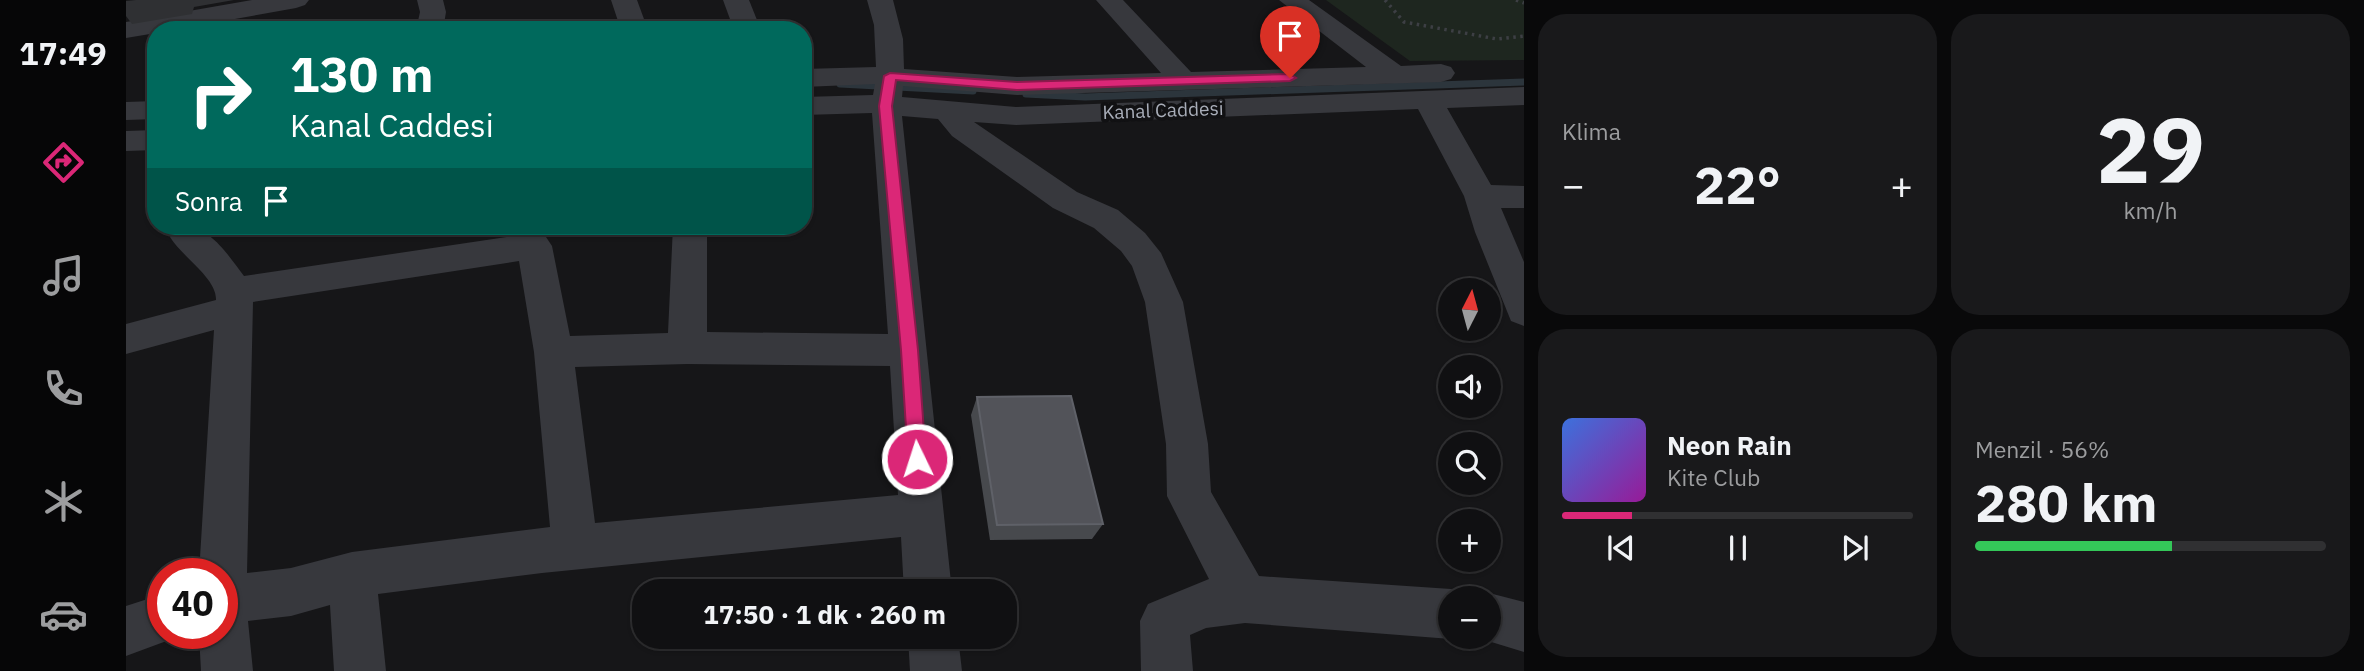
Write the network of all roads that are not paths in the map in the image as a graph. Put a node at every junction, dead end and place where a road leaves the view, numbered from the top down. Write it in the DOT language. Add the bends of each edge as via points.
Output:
graph roads {
  1 [pos="296,0"];
  2 [pos="430,0"];
  3 [pos="624,0"];
  4 [pos="736,0"];
  5 [pos="909,0"];
  6 [pos="1109,0"];
  7 [pos="1292,0"];
  8 [pos="259,3"];
  9 [pos="881,3"];
  10 [pos="170,21"];
  11 [pos="252,21"];
  12 [pos="431,21"];
  13 [pos="632,21"];
  14 [pos="744,21"];
  15 [pos="147,26"];
  16 [pos="126,30"];
  17 [pos="1524,71"];
  18 [pos="1396,75"];
  19 [pos="812,79"];
  20 [pos="1184,81"];
  21 [pos="888,90"];
  22 [pos="1524,96"];
  23 [pos="1428,100"];
  24 [pos="812,106"];
  25 [pos="147,110"];
  26 [pos="947,110"];
  27 [pos="126,111"];
  28 [pos="126,141"];
  29 [pos="147,141"];
  30 [pos="1481,196"];
  31 [pos="1524,197"];
  32 [pos="690,235"];
  33 [pos="187,237"];
  34 [pos="453,241"];
  35 [pos="235,300"];
  36 [pos="1524,311"];
  37 [pos="126,339"];
  38 [pos="687,348"];
  39 [pos="909,350"];
  40 [pos="554,352"];
  41 [pos="921,514"];
  42 [pos="575,547"];
  43 [pos="224,558"];
  44 [pos="352,575"];
  45 [pos="927,579"];
  46 [pos="238,598"];
  47 [pos="1245,599"];
  48 [pos="1438,613"];
  49 [pos="1501,621"];
  50 [pos="147,624"];
  51 [pos="1524,627"];
  52 [pos="126,631"];
  53 [pos="225,649"];
  54 [pos="934,649"];
  55 [pos="227,671"];
  56 [pos="360,671"];
  57 [pos="936,671"];
  58 [pos="1167,671"];
  1 -- 8 [label="street"];
  2 -- 12 [label="street"];
  3 -- 13 [label="street"];
  4 -- 14 [label="street"];
  5 -- 9 [label="street"];
  6 -- 20 [label="street"];
  7 -- 18 [label="street"];
  8 -- 10 [label="street"];
  8 -- 11 [label="street"];
  9 -- 21 [label="street"];
  15 -- 16 [label="street"];
  17 -- 18 [label="street, Kanal Caddesi"];
  18 -- 20 [label="street, Kanal Caddesi"];
  19 -- 21 [label="street, Kanal Caddesi"];
  20 -- 21 [label="street, Kanal Caddesi"];
  21 -- 24 [label="street, Kanal Caddesi" via="859,103"];
  21 -- 26 [label="street, Kanal Caddesi"];
  21 -- 39 [label="street"];
  22 -- 23 [label="street, Kanal Caddesi"];
  23 -- 26 [label="street, Kanal Caddesi" via="1016,116"];
  23 -- 30 [label="street"];
  25 -- 27 [label="street"];
  26 -- 47 [label="street" via="963,129 1065,200 1106,219 1148,262 1164,302 1181,397 1189,496"];
  28 -- 29 [label="street"];
  30 -- 31 [label="street"];
  30 -- 36 [label="street"];
  32 -- 38 [label="street"];
  33 -- 35 [label="street" via="213,261"];
  34 -- 35 [label="street"];
  34 -- 40 [label="street" via="534,246"];
  35 -- 37 [label="street"];
  35 -- 43 [label="street"];
  38 -- 39 [label="street"];
  38 -- 40 [label="street"];
  39 -- 41 [label="street"];
  40 -- 42 [label="street"];
  41 -- 42 [label="street"];
  41 -- 45 [label="street"];
  42 -- 44 [label="street"];
  44 -- 46 [label="street" via="291,592"];
  44 -- 56 [label="street"];
  47 -- 48 [label="street"];
  47 -- 58 [label="street" via="1204,604 1165,621"];
  49 -- 51 [label="street"];
  50 -- 52 [label="street"];
  53 -- 55 [label="street"];
  54 -- 57 [label="street"];
}
